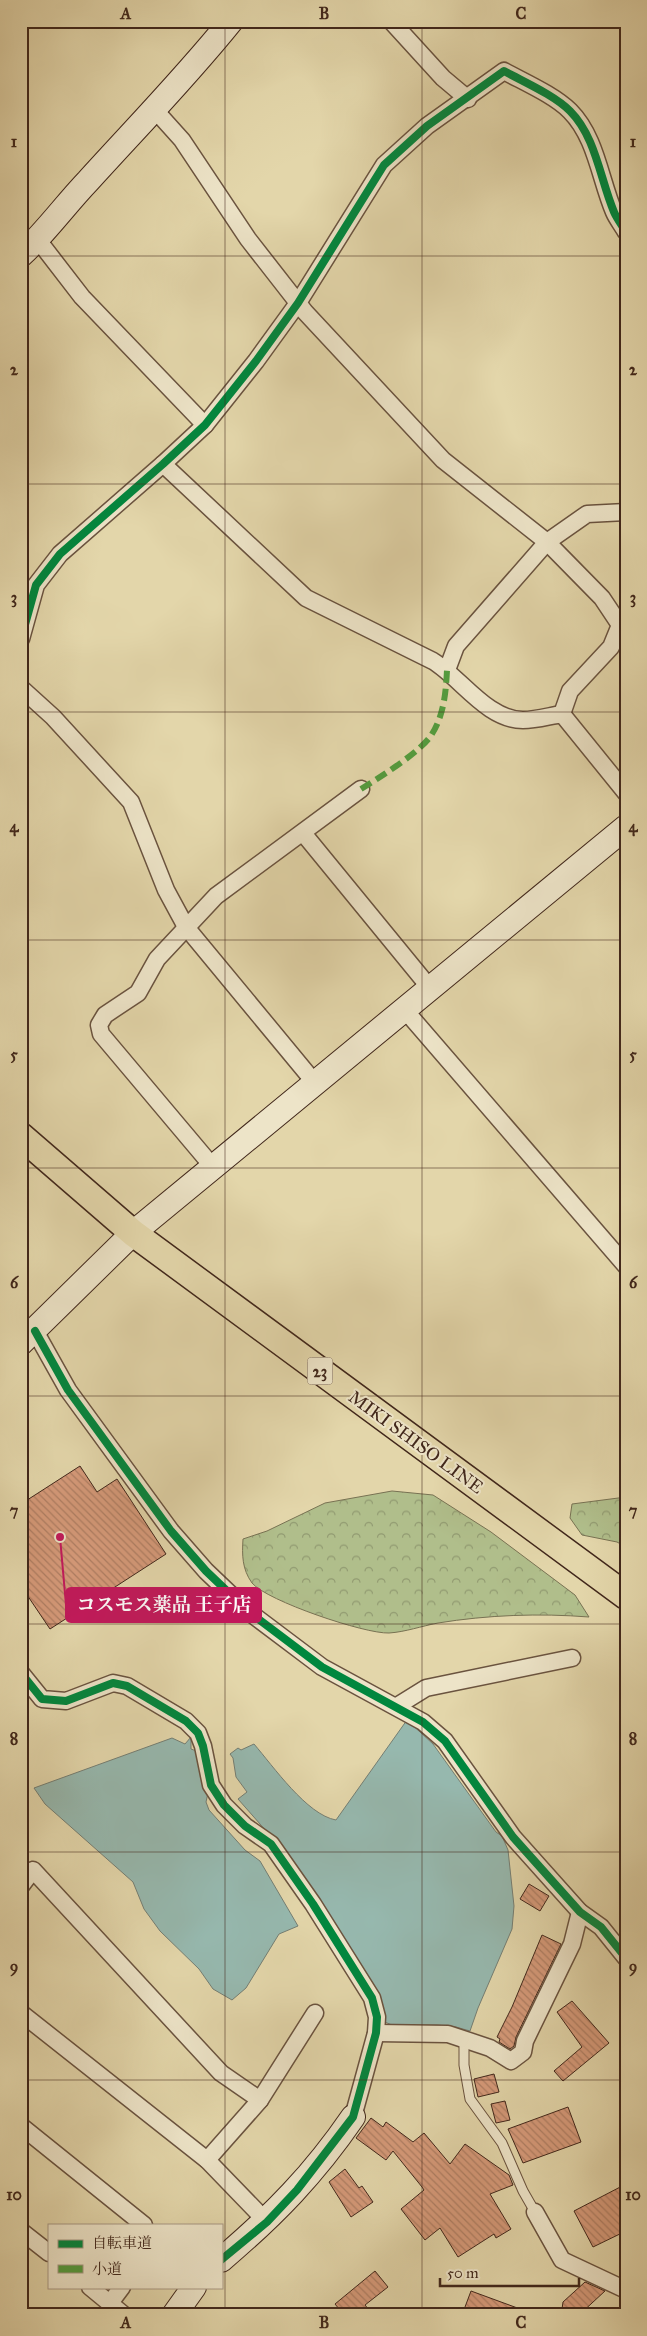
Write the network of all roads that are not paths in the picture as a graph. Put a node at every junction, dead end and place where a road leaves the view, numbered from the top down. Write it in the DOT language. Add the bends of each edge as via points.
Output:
graph roads {
  1 [pos="231,21"];
  2 [pos="391,21"];
  3 [pos="468,99"];
  4 [pos="155,110"];
  5 [pos="626,232"];
  6 [pos="30,247"];
  7 [pos="298,304"];
  8 [pos="205,425"];
  9 [pos="163,464"];
  10 [pos="626,512"];
  11 [pos="547,542"];
  12 [pos="21,639"];
  13 [pos="447,670"];
  14 [pos="21,688"];
  15 [pos="562,714"];
  16 [pos="361,789"];
  17 [pos="626,793"];
  18 [pos="626,827"];
  19 [pos="303,833"];
  20 [pos="186,927"];
  21 [pos="430,988"];
  22 [pos="404,1009"];
  23 [pos="315,1082"];
  24 [pos="21,1136"];
  25 [pos="213,1167"];
  26 [pos="134,1233"];
  27 [pos="626,1266"];
  28 [pos="28,1337"];
  29 [pos="626,1596"];
  30 [pos="572,1658"];
  31 [pos="23,1679"];
  32 [pos="396,1706"];
  33 [pos="21,1886"];
  34 [pos="580,1912"];
  35 [pos="626,1958"];
  36 [pos="21,2013"];
  37 [pos="315,2013"];
  38 [pos="376,2033"];
  39 [pos="464,2041"];
  40 [pos="260,2100"];
  41 [pos="353,2117"];
  42 [pos="21,2126"];
  43 [pos="206,2160"];
  44 [pos="535,2212"];
  45 [pos="267,2222"];
  46 [pos="143,2224"];
  47 [pos="21,2231"];
  48 [pos="48,2253"];
  49 [pos="222,2259"];
  50 [pos="91,2288"];
  51 [pos="121,2288"];
  52 [pos="193,2288"];
  53 [pos="626,2290"];
  54 [pos="110,2303"];
  55 [pos="124,2315"];
  56 [pos="174,2315"];
  1 -- 4 [label="street"];
  2 -- 3 [label="street" via="443,78"];
  3 -- 5 [label="street" via="504,71 570,110 585,132 614,213"];
  3 -- 7 [label="street" via="427,126 384,165"];
  4 -- 6 [label="street"];
  4 -- 7 [label="street" via="182,140 248,239"];
  6 -- 8 [label="street"];
  7 -- 8 [label="street"];
  7 -- 11 [label="street" via="444,460"];
  8 -- 9 [label="street"];
  9 -- 12 [label="street" via="60,554 36,585"];
  9 -- 13 [label="street" via="306,598"];
  10 -- 11 [label="street" via="587,514"];
  11 -- 13 [label="street" via="456,646"];
  11 -- 15 [label="street" via="602,598 620,625 611,647 570,691"];
  13 -- 15 [label="street" via="499,714 522,720"];
  14 -- 20 [label="street" via="54,717 131,802 166,890"];
  15 -- 17 [label="street"];
  16 -- 19 [label="street"];
  18 -- 21 [label="street"];
  19 -- 20 [label="street" via="216,896"];
  19 -- 21 [label="street"];
  20 -- 23 [label="street"];
  20 -- 25 [label="street" via="157,959 138,993 105,1015 99,1024 101,1034"];
  21 -- 22 [label="street"];
  22 -- 23 [label="street"];
  22 -- 27 [label="street"];
  23 -- 25 [label="street"];
  24 -- 26 [label="main road, MIKI SHISO LINE / 23"];
  25 -- 26 [label="street"];
  26 -- 28 [label="street"];
  26 -- 29 [label="main road, MIKI SHISO LINE / 23"];
  28 -- 32 [label="street" via="171,1532 206,1570 249,1612 322,1667"];
  30 -- 32 [label="street" via="426,1688"];
  31 -- 38 [label="street" via="42,1699 66,1701 112,1683 127,1686 158,1703 198,1733 211,1785 245,1826 271,1844 339,1944 372,1998 377,2017"];
  32 -- 34 [label="street" via="446,1741 513,1837"];
  33 -- 40 [label="street" via="33,1870 221,2073"];
  34 -- 35 [label="street" via="601,1927"];
  34 -- 39 [label="street" via="572,1944 522,2052 511,2061 490,2048"];
  36 -- 43 [label="street"];
  37 -- 40 [label="street"];
  38 -- 39 [label="street" via="448,2034"];
  38 -- 41 [label="street"];
  39 -- 44 [label="lane" via="464,2066 470,2099 502,2143"];
  40 -- 43 [label="street"];
  41 -- 45 [label="street" via="297,2190"];
  42 -- 46 [label="street"];
  43 -- 45 [label="street"];
  44 -- 53 [label="street" via="562,2260"];
  45 -- 49 [label="street"];
  47 -- 48 [label="street"];
  50 -- 54 [label="street"];
  51 -- 54 [label="street"];
  52 -- 56 [label="street"];
  54 -- 55 [label="street"];
}
